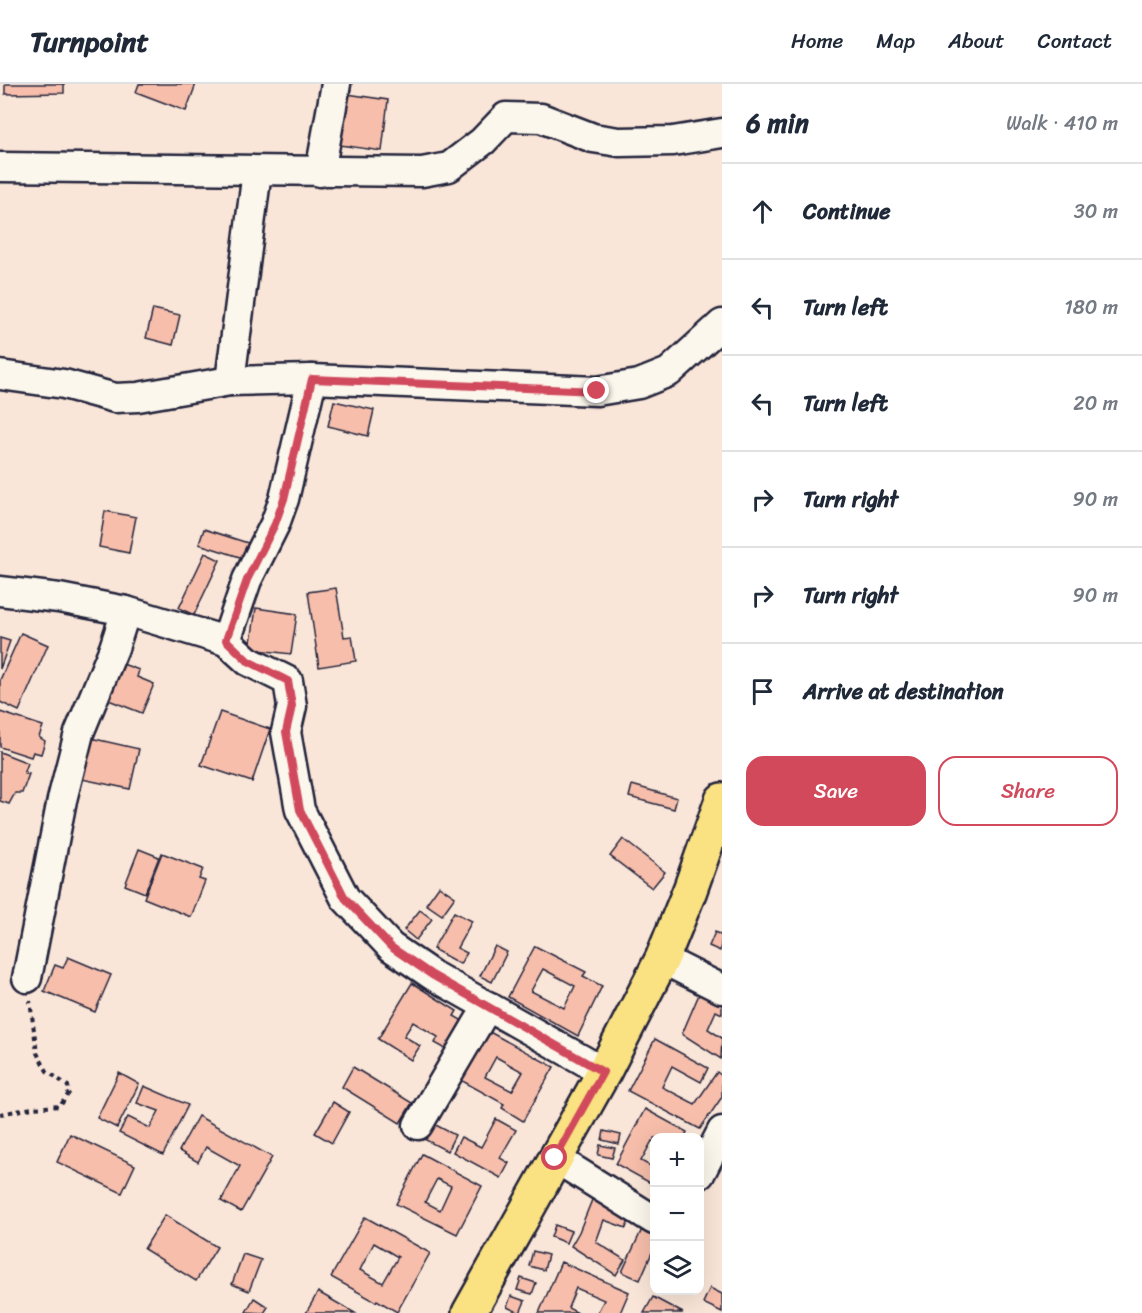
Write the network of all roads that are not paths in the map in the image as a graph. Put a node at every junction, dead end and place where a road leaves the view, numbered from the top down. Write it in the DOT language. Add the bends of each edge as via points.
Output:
graph roads {
  1 [pos="336,84"];
  2 [pos="722,133"];
  3 [pos="0,167"];
  4 [pos="258,171"];
  5 [pos="320,172"];
  6 [pos="722,324"];
  7 [pos="0,375"];
  8 [pos="312,379"];
  9 [pos="230,381"];
  10 [pos="0,591"];
  11 [pos="126,611"];
  12 [pos="226,640"];
  13 [pos="722,800"];
  14 [pos="662,959"];
  15 [pos="27,978"];
  16 [pos="722,989"];
  17 [pos="488,1006"];
  18 [pos="603,1072"];
  19 [pos="418,1125"];
  20 [pos="722,1131"];
  21 [pos="555,1158"];
  22 [pos="704,1165"];
  23 [pos="650,1217"];
  24 [pos="469,1313"];
  1 -- 5 [label="street"];
  2 -- 5 [label="street" via="673,141 620,142 593,138 541,118 506,117 449,167 422,172"];
  3 -- 4 [label="street"];
  4 -- 5 [label="street"];
  4 -- 9 [label="street"];
  6 -- 8 [label="street" via="669,372 639,384 597,391"];
  7 -- 9 [label="street" via="64,384 115,398"];
  8 -- 9 [label="street"];
  8 -- 12 [label="street" via="284,499 247,580"];
  10 -- 11 [label="street"];
  11 -- 12 [label="street"];
  11 -- 15 [label="street" via="79,733"];
  12 -- 17 [label="street" via="248,661 288,681 292,706 286,732 300,810 345,898 391,947"];
  13 -- 14 [label="main road"];
  14 -- 16 [label="street"];
  14 -- 18 [label="main road"];
  17 -- 18 [label="street"];
  17 -- 19 [label="street"];
  18 -- 21 [label="main road"];
  20 -- 22 [label="street"];
  21 -- 23 [label="street"];
  21 -- 24 [label="main road"];
}
